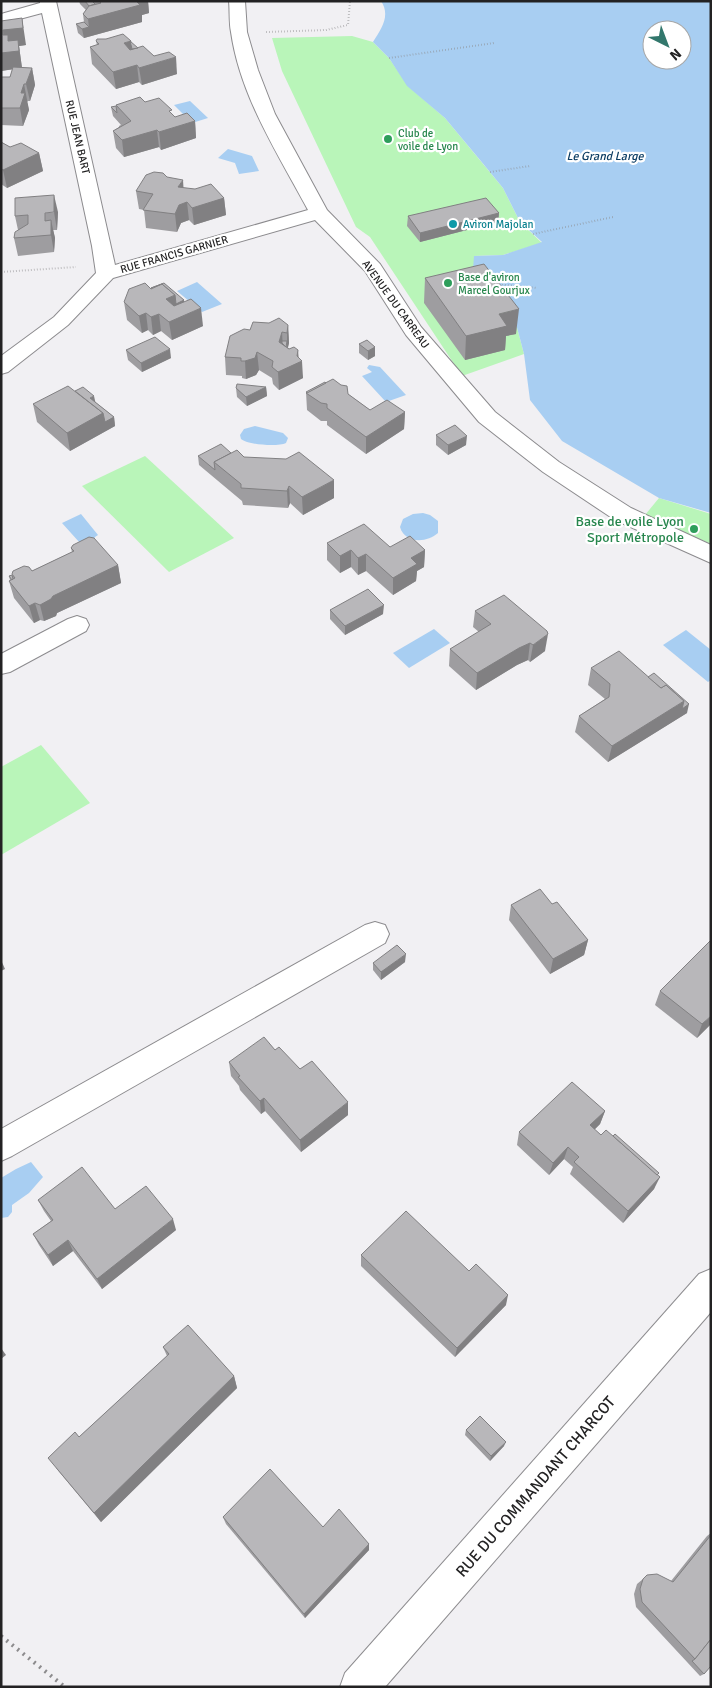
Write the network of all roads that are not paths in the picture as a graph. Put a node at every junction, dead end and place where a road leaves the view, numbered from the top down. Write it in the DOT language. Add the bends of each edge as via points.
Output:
graph roads {
  1 [pos="237,1"];
  2 [pos="48,4"];
  3 [pos="1,19"];
  4 [pos="319,213"];
  5 [pos="106,274"];
  6 [pos="1,367"];
  7 [pos="711,555"];
  8 [pos="77,625"];
  9 [pos="1,665"];
  10 [pos="375,934"];
  11 [pos="1,1146"];
  12 [pos="711,1286"];
  13 [pos="359,1687"];
  1 -- 4 [label="street, AVENUE DU CARREAU" via="249,70 266,114"];
  2 -- 3 [label="street"];
  2 -- 5 [label="street, RUE JEAN BART"];
  4 -- 5 [label="street, RUE FRANCIS GARNIER"];
  4 -- 7 [label="street, AVENUE DU CARREAU" via="374,268 413,331 487,417 551,467 623,514"];
  5 -- 6 [label="street, RUE FRANCIS GARNIER" via="61,321"];
  8 -- 9 [label="street"];
  10 -- 11 [label="street"];
  12 -- 13 [label="street, RUE DU COMMANDANT CHARCOT"];
}
